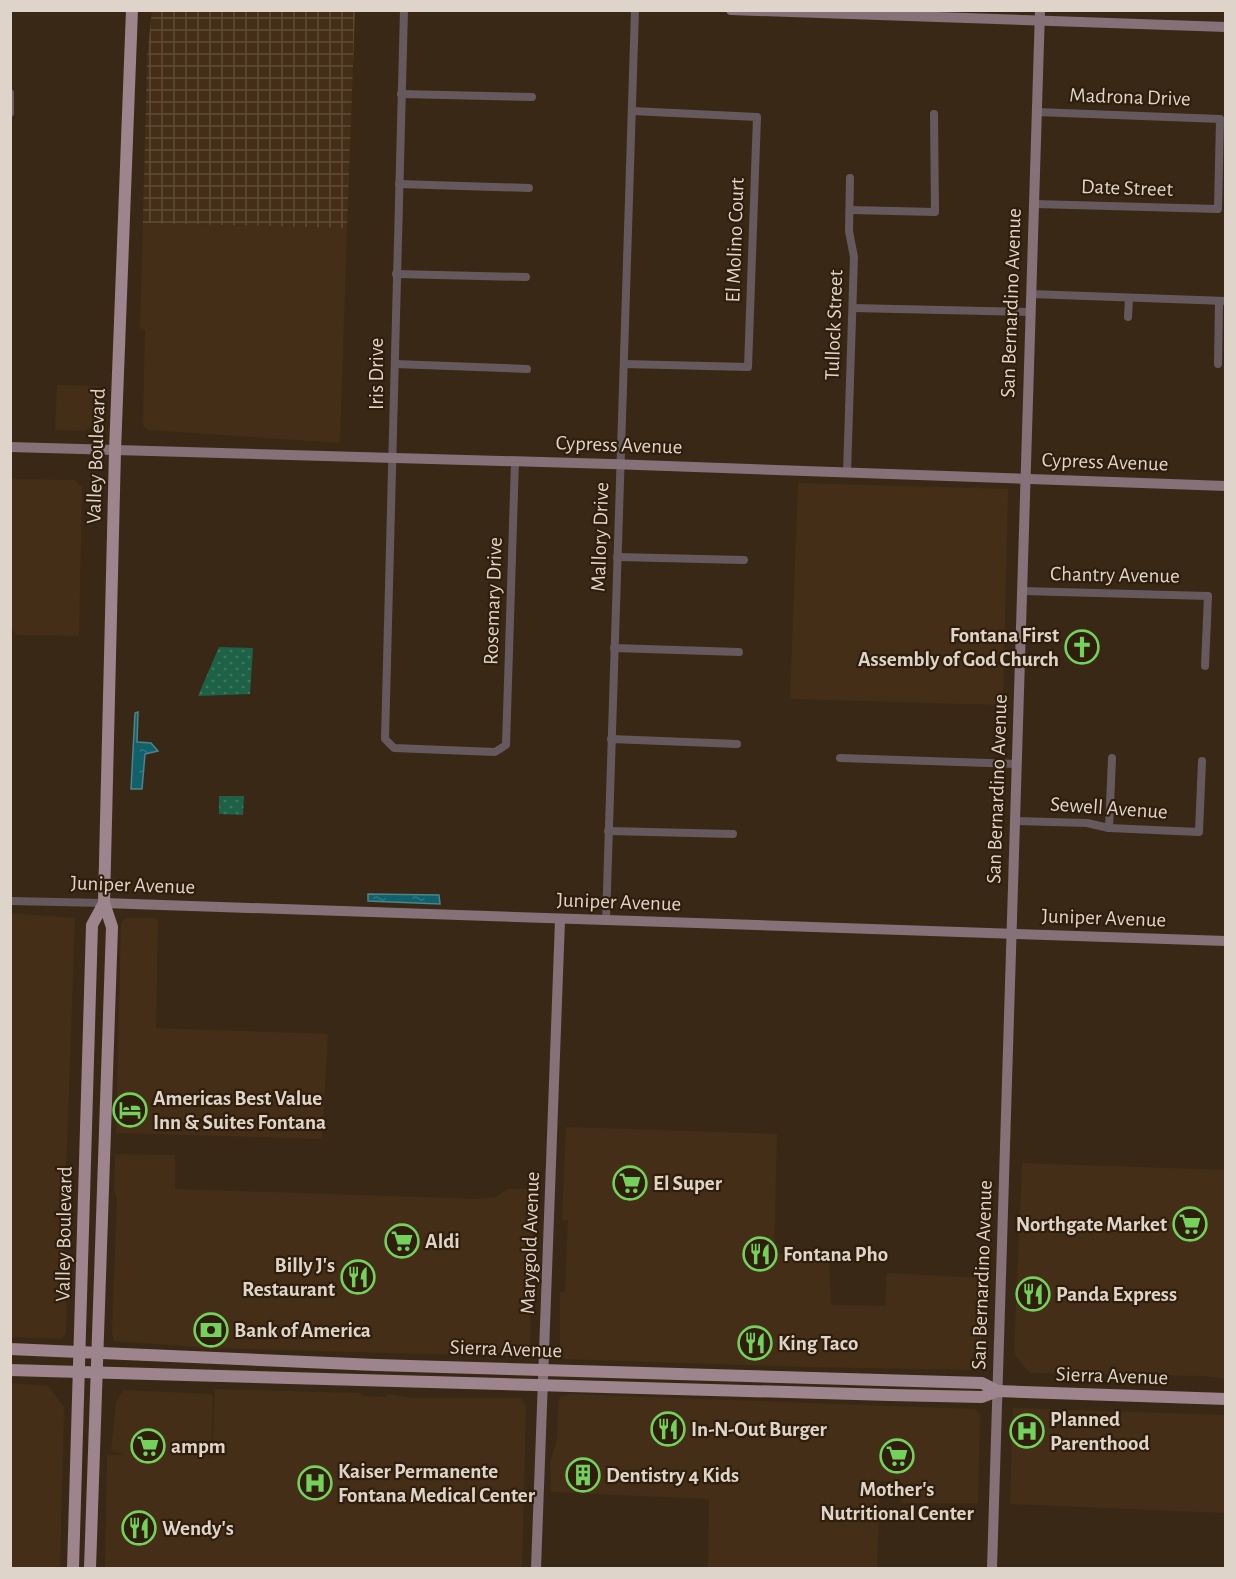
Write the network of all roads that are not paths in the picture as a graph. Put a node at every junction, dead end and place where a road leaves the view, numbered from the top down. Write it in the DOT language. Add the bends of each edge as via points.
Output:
graph roads {
  1 [pos="132,10"];
  2 [pos="404,10"];
  3 [pos="635,10"];
  4 [pos="731,10"];
  5 [pos="1040,16"];
  6 [pos="1226,27"];
  7 [pos="10,93"];
  8 [pos="401,94"];
  9 [pos="532,97"];
  10 [pos="632,111"];
  11 [pos="1037,112"];
  12 [pos="10,113"];
  13 [pos="934,114"];
  14 [pos="850,178"];
  15 [pos="399,184"];
  16 [pos="529,188"];
  17 [pos="1035,204"];
  18 [pos="1218,209"];
  19 [pos="850,210"];
  20 [pos="396,274"];
  21 [pos="526,277"];
  22 [pos="1030,294"];
  23 [pos="1129,298"];
  24 [pos="1222,301"];
  25 [pos="853,308"];
  26 [pos="1030,312"];
  27 [pos="1128,317"];
  28 [pos="395,364"];
  29 [pos="624,364"];
  30 [pos="1218,364"];
  31 [pos="527,369"];
  32 [pos="10,447"];
  33 [pos="115,451"];
  34 [pos="393,457"];
  35 [pos="515,461"];
  36 [pos="620,464"];
  37 [pos="847,473"];
  38 [pos="1026,478"];
  39 [pos="1226,486"];
  40 [pos="618,557"];
  41 [pos="744,560"];
  42 [pos="1022,591"];
  43 [pos="614,648"];
  44 [pos="739,652"];
  45 [pos="1205,666"];
  46 [pos="611,739"];
  47 [pos="507,741"];
  48 [pos="737,744"];
  49 [pos="840,758"];
  50 [pos="1112,758"];
  51 [pos="1202,761"];
  52 [pos="1017,764"];
  53 [pos="1016,821"];
  54 [pos="1109,828"];
  55 [pos="608,831"];
  56 [pos="733,834"];
  57 [pos="10,901"];
  58 [pos="104,903"];
  59 [pos="560,920"];
  60 [pos="606,921"];
  61 [pos="1012,934"];
  62 [pos="1226,941"];
  63 [pos="10,1349"];
  64 [pos="81,1352"];
  65 [pos="97,1353"];
  66 [pos="10,1370"];
  67 [pos="545,1370"];
  68 [pos="96,1371"];
  69 [pos="80,1372"];
  70 [pos="824,1378"];
  71 [pos="544,1385"];
  72 [pos="744,1391"];
  73 [pos="998,1391"];
  74 [pos="1226,1400"];
  75 [pos="73,1569"];
  76 [pos="90,1569"];
  77 [pos="536,1569"];
  78 [pos="993,1569"];
  1 -- 33 [label="main road, Valley Boulevard"];
  2 -- 8 [label="street, Iris Drive"];
  3 -- 10 [label="street, Mallory Drive"];
  4 -- 5 [label="street"];
  5 -- 6 [label="street"];
  5 -- 11 [label="street, San Bernardino Avenue"];
  7 -- 12 [label="street"];
  8 -- 9 [label="street"];
  8 -- 15 [label="street, Iris Drive"];
  10 -- 29 [label="street, Mallory Drive"];
  10 -- 29 [label="street, El Molino Court" via="757,117 748,367"];
  11 -- 17 [label="street, San Bernardino Avenue"];
  11 -- 18 [label="street, Madrona Drive" via="1220,119"];
  13 -- 19 [label="street" via="935,212"];
  14 -- 19 [label="street, Tullock Street"];
  15 -- 16 [label="street"];
  15 -- 20 [label="street, Iris Drive"];
  17 -- 18 [label="street, Date Street"];
  17 -- 22 [label="street, San Bernardino Avenue"];
  19 -- 25 [label="street, Tullock Street"];
  20 -- 21 [label="street"];
  20 -- 28 [label="street, Iris Drive"];
  22 -- 23 [label="street"];
  22 -- 26 [label="street, San Bernardino Avenue"];
  23 -- 24 [label="street"];
  23 -- 27 [label="street"];
  24 -- 30 [label="street"];
  25 -- 26 [label="street"];
  25 -- 37 [label="street, Tullock Street"];
  26 -- 38 [label="street, San Bernardino Avenue"];
  28 -- 31 [label="street"];
  28 -- 34 [label="street, Iris Drive"];
  29 -- 36 [label="street, Mallory Drive"];
  32 -- 33 [label="street, Cypress Avenue"];
  33 -- 34 [label="street, Cypress Avenue"];
  33 -- 58 [label="main road, Valley Boulevard"];
  34 -- 35 [label="street, Cypress Avenue"];
  34 -- 47 [label="street, Iris Drive" via="385,738 389,746 400,749 495,752"];
  35 -- 36 [label="street, Cypress Avenue"];
  35 -- 47 [label="street, Rosemary Drive"];
  36 -- 37 [label="street, Cypress Avenue"];
  36 -- 40 [label="street, Mallory Drive"];
  37 -- 38 [label="street, Cypress Avenue"];
  38 -- 39 [label="street, Cypress Avenue"];
  38 -- 42 [label="street, San Bernardino Avenue"];
  40 -- 41 [label="street"];
  40 -- 43 [label="street, Mallory Drive"];
  42 -- 45 [label="street, Chantry Avenue" via="1208,596"];
  42 -- 52 [label="street, San Bernardino Avenue"];
  43 -- 44 [label="street"];
  43 -- 46 [label="street, Mallory Drive"];
  46 -- 48 [label="street"];
  46 -- 55 [label="street, Mallory Drive"];
  49 -- 52 [label="street"];
  50 -- 54 [label="street"];
  51 -- 54 [label="street, Sewell Avenue" via="1199,832"];
  52 -- 53 [label="street, San Bernardino Avenue"];
  53 -- 54 [label="street, Sewell Avenue" via="1087,823"];
  53 -- 61 [label="street, San Bernardino Avenue"];
  55 -- 56 [label="street"];
  55 -- 60 [label="street, Mallory Drive"];
  57 -- 58 [label="street, Juniper Avenue"];
  58 -- 59 [label="street, Juniper Avenue"];
  58 -- 64 [label="main road, Valley Boulevard" via="92,925"];
  58 -- 65 [label="main road, Valley Boulevard" via="112,927"];
  59 -- 60 [label="street, Juniper Avenue"];
  59 -- 67 [label="street, Marygold Avenue"];
  60 -- 61 [label="street, Juniper Avenue"];
  61 -- 62 [label="street, Juniper Avenue"];
  61 -- 73 [label="street, San Bernardino Avenue"];
  63 -- 64 [label="main road, Sierra Avenue"];
  64 -- 65 [label="main road, Sierra Avenue"];
  64 -- 69 [label="main road, Valley Boulevard"];
  65 -- 67 [label="main road, Sierra Avenue"];
  65 -- 68 [label="main road, Valley Boulevard"];
  66 -- 69 [label="main road, Sierra Avenue"];
  67 -- 70 [label="main road, Sierra Avenue"];
  67 -- 71 [label="street, Marygold Avenue"];
  68 -- 69 [label="main road, Sierra Avenue"];
  68 -- 71 [label="main road, Sierra Avenue"];
  68 -- 76 [label="main road, Valley Boulevard"];
  69 -- 75 [label="main road, Valley Boulevard"];
  70 -- 72 [label="main road" via="803,1384 746,1383"];
  70 -- 73 [label="main road, Sierra Avenue" via="982,1383"];
  71 -- 72 [label="main road, Sierra Avenue"];
  71 -- 77 [label="street, Marygold Avenue"];
  72 -- 73 [label="main road, Sierra Avenue" via="982,1397"];
  73 -- 74 [label="main road, Sierra Avenue"];
  73 -- 78 [label="street, San Bernardino Avenue"];
}
